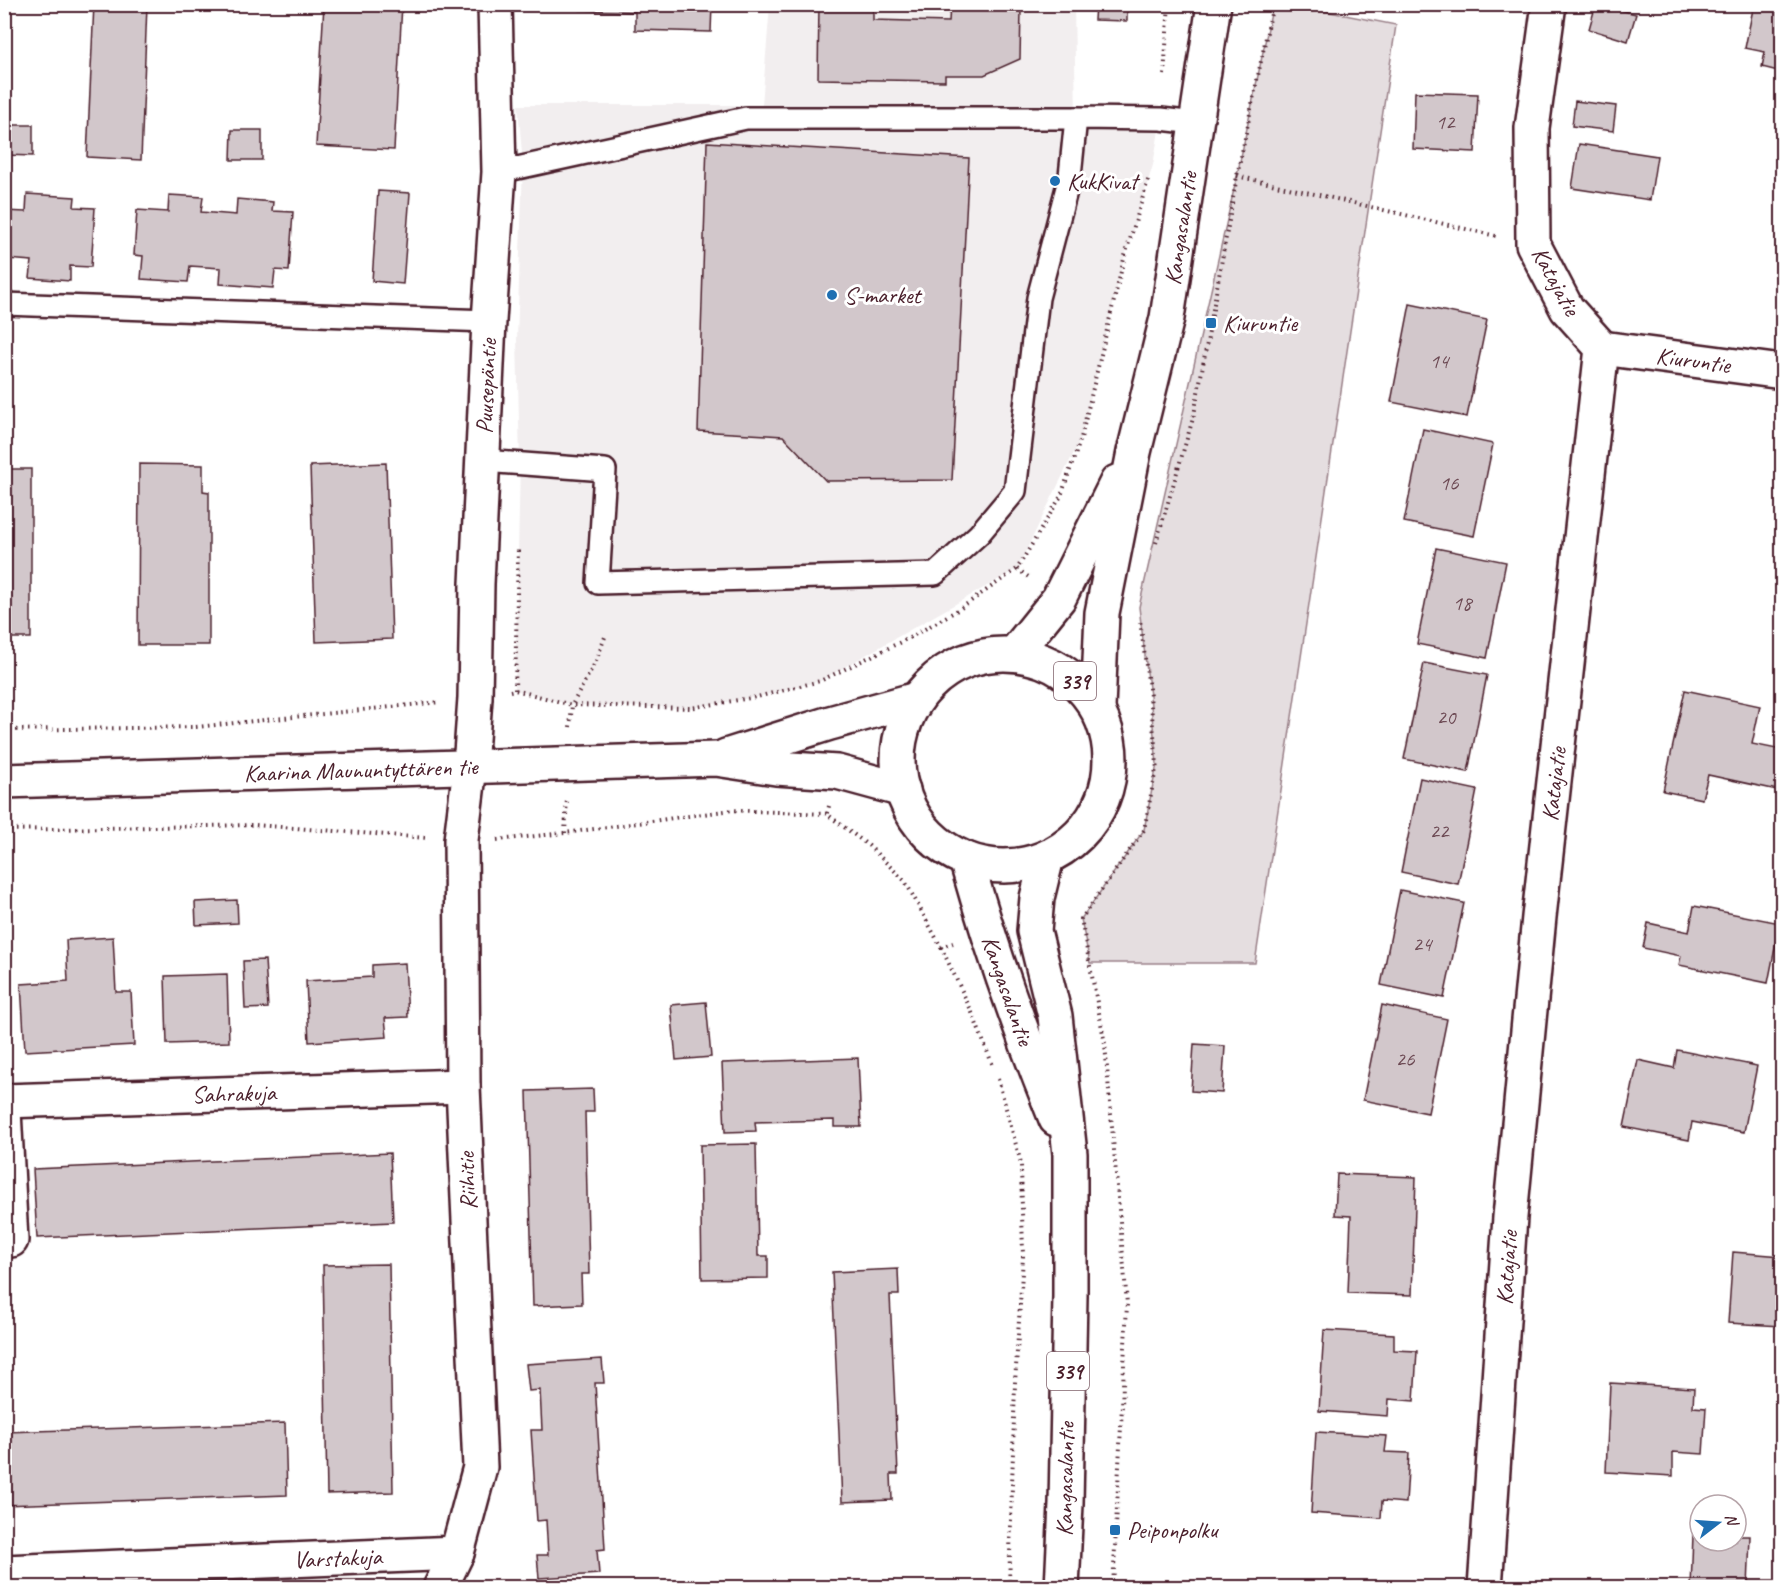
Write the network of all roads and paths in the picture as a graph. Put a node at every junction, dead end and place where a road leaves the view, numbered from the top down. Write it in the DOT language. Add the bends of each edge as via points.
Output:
graph roads {
  1 [pos="495,4"];
  2 [pos="1214,4"];
  3 [pos="1273,4"];
  4 [pos="1549,4"];
  5 [pos="1076,118"];
  6 [pos="1195,123"];
  7 [pos="499,172"];
  8 [pos="1237,176"];
  9 [pos="1533,244"];
  10 [pos="4,304"];
  11 [pos="489,321"];
  12 [pos="1602,348"];
  13 [pos="1782,372"];
  14 [pos="1134,452"];
  15 [pos="483,461"];
  16 [pos="1153,553"];
  17 [pos="1140,618"];
  18 [pos="605,637"];
  19 [pos="1014,654"];
  20 [pos="475,698"];
  21 [pos="917,699"];
  22 [pos="572,705"];
  23 [pos="1098,708"];
  24 [pos="830,723"];
  25 [pos="4,730"];
  26 [pos="716,759"];
  27 [pos="470,767"];
  28 [pos="837,772"];
  29 [pos="4,781"];
  30 [pos="903,790"];
  31 [pos="827,814"];
  32 [pos="4,830"];
  33 [pos="462,840"];
  34 [pos="1047,857"];
  35 [pos="966,859"];
  36 [pos="1081,919"];
  37 [pos="1034,931"];
  38 [pos="987,932"];
  39 [pos="941,947"];
  40 [pos="463,1086"];
  41 [pos="4,1101"];
  42 [pos="4,1111"];
  43 [pos="1070,1154"];
  44 [pos="4,1240"];
  45 [pos="457,1553"];
  46 [pos="4,1572"];
  47 [pos="440,1587"];
  48 [pos="1009,1587"];
  49 [pos="1062,1587"];
  50 [pos="1113,1587"];
  51 [pos="1485,1587"];
  1 -- 7 [label="street, Puusepäntie"];
  2 -- 6 [label="street, Kangasalantie / 339"];
  3 -- 8 [label="path"];
  4 -- 9 [label="street, Katajatie" via="1532,128"];
  5 -- 6 [label="lane"];
  5 -- 7 [label="lane" via="746,118"];
  5 -- 15 [label="lane" via="1070,176 1038,298 1015,491 979,534 935,574 598,583 605,470"];
  6 -- 14 [label="street, Kangasalantie / 339" via="1167,318"];
  7 -- 11 [label="street, Puusepäntie"];
  8 -- 9 [label="path"];
  8 -- 16 [label="path" via="1194,416"];
  9 -- 12 [label="street, Katajatie" via="1567,309"];
  10 -- 11 [label="lane"];
  11 -- 15 [label="street, Puusepäntie"];
  12 -- 13 [label="street, Kiuruntie"];
  12 -- 51 [label="street, Katajatie" via="1510,1217"];
  14 -- 19 [label="street, Kangasalantie / 339" via="1059,598"];
  14 -- 23 [label="street, Kangasalantie / 339" via="1102,613"];
  15 -- 20 [label="street, Puusepäntie"];
  17 -- 36 [label="path" via="1156,764 1144,830"];
  18 -- 22 [label="path"];
  19 -- 21 [label="street, 339" via="995,653 959,663 928,685"];
  19 -- 23 [label="street, 339" via="1033,657 1069,675"];
  20 -- 22 [label="path" via="515,690"];
  20 -- 25 [label="path" via="196,728"];
  20 -- 27 [label="street, Puusepäntie"];
  21 -- 24 [label="street, Kaarina Maununtyttären tie"];
  21 -- 30 [label="street, 339" via="907,716 898,752"];
  22 -- 24 [label="path" via="690,708 820,681"];
  23 -- 34 [label="street, 339" via="1110,750 1105,794 1083,831"];
  24 -- 26 [label="street, Kaarina Maununtyttären tie"];
  26 -- 27 [label="street, Kaarina Maununtyttären tie"];
  26 -- 28 [label="street, Kaarina Maununtyttären tie"];
  27 -- 29 [label="street, Kaarina Maununtyttären tie"];
  27 -- 33 [label="street, Riihitie"];
  28 -- 30 [label="street, Kaarina Maununtyttären tie"];
  28 -- 31 [label="path"];
  30 -- 35 [label="street, 339" via="910,808 934,839"];
  31 -- 33 [label="path" via="732,810 565,833 484,842"];
  31 -- 39 [label="path" via="869,846 905,881"];
  32 -- 33 [label="path" via="255,825"];
  33 -- 40 [label="street, Riihitie"];
  34 -- 35 [label="street, 339" via="1004,866"];
  34 -- 37 [label="street, Kangasalantie / 339"];
  35 -- 38 [label="street, Kangasalantie / 339"];
  36 -- 37 [label="path"];
  36 -- 50 [label="path" via="1105,1044 1127,1304"];
  37 -- 43 [label="street, Kangasalantie / 339" via="1055,1016"];
  38 -- 39 [label="path"];
  38 -- 43 [label="street, Kangasalantie / 339" via="1028,1051"];
  39 -- 48 [label="path" via="998,1079 1022,1163 1023,1257"];
  40 -- 41 [label="street, Sahrakuja"];
  40 -- 45 [label="street, Riihitie" via="480,1467"];
  42 -- 44 [label="street" via="11,1240"];
  43 -- 49 [label="street, Kangasalantie / 339"];
  45 -- 46 [label="street, Varstakuja"];
  45 -- 47 [label="street, Riihitie"];
}
